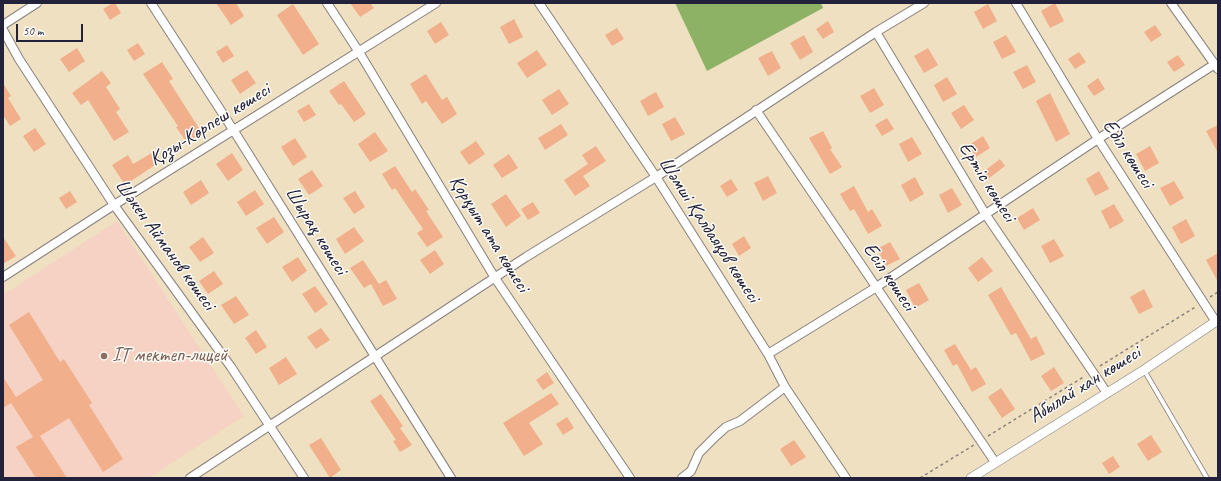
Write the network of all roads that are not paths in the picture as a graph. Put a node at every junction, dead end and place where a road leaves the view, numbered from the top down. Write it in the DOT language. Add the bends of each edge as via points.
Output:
graph roads {
  1 [pos="38,3"];
  2 [pos="151,3"];
  3 [pos="327,3"];
  4 [pos="436,3"];
  5 [pos="539,3"];
  6 [pos="924,3"];
  7 [pos="1016,3"];
  8 [pos="1171,3"];
  9 [pos="3,25"];
  10 [pos="3,30"];
  11 [pos="876,32"];
  12 [pos="359,52"];
  13 [pos="1216,67"];
  14 [pos="756,110"];
  15 [pos="234,131"];
  16 [pos="1098,139"];
  17 [pos="656,177"];
  18 [pos="114,205"];
  19 [pos="986,215"];
  20 [pos="3,277"];
  21 [pos="495,278"];
  22 [pos="875,288"];
  23 [pos="1217,321"];
  24 [pos="768,354"];
  25 [pos="374,356"];
  26 [pos="1144,370"];
  27 [pos="785,386"];
  28 [pos="1107,392"];
  29 [pos="269,426"];
  30 [pos="995,462"];
  31 [pos="190,478"];
  32 [pos="304,478"];
  33 [pos="451,478"];
  34 [pos="630,478"];
  35 [pos="682,478"];
  36 [pos="846,478"];
  37 [pos="971,478"];
  38 [pos="1207,478"];
  1 -- 9 [label="street"];
  2 -- 15 [label="street, Шырақ көшесі"];
  3 -- 12 [label="street, Қорқыт ата көшесі"];
  4 -- 12 [label="street, Қозы-Көрпеш көшесі"];
  5 -- 17 [label="street, Шәмші Қалдаяқов көшесі"];
  6 -- 11 [label="street"];
  7 -- 16 [label="street, Еділ көшесі"];
  8 -- 13 [label="street"];
  10 -- 18 [label="street, Шәкен Айманов көшесі" via="19,59"];
  11 -- 14 [label="street"];
  11 -- 19 [label="street, Ертіс көшесі"];
  12 -- 15 [label="street, Қозы-Көрпеш көшесі"];
  12 -- 21 [label="street, Қорқыт ата көшесі"];
  13 -- 16 [label="street"];
  14 -- 17 [label="street"];
  14 -- 22 [label="street, Есіл көшесі"];
  15 -- 18 [label="street, Қозы-Көрпеш көшесі"];
  15 -- 25 [label="street, Шырақ көшесі"];
  16 -- 19 [label="street"];
  16 -- 23 [label="street, Еділ көшесі"];
  17 -- 21 [label="street"];
  17 -- 24 [label="street, Шәмші Қалдаяқов көшесі"];
  18 -- 20 [label="street, Қозы-Көрпеш көшесі"];
  18 -- 29 [label="street, Шәкен Айманов көшесі" via="231,367"];
  19 -- 22 [label="street"];
  19 -- 28 [label="street, Ертіс көшесі"];
  21 -- 25 [label="street"];
  21 -- 34 [label="street, Қорқыт ата көшесі"];
  22 -- 24 [label="street"];
  22 -- 30 [label="street, Есіл көшесі"];
  23 -- 26 [label="street, Абылай хан көшесі"];
  24 -- 27 [label="street, Шәмші Қалдаяқов көшесі"];
  25 -- 29 [label="street"];
  25 -- 33 [label="street, Шырақ көшесі"];
  26 -- 28 [label="street, Абылай хан көшесі"];
  26 -- 38 [label="lane"];
  27 -- 35 [label="street" via="740,420 726,427 700,454 691,471"];
  27 -- 36 [label="street, Шәмші Қалдаяқов көшесі"];
  28 -- 30 [label="street, Абылай хан көшесі"];
  29 -- 31 [label="street"];
  29 -- 32 [label="street, Шәкен Айманов көшесі"];
  30 -- 37 [label="street, Абылай хан көшесі"];
}
